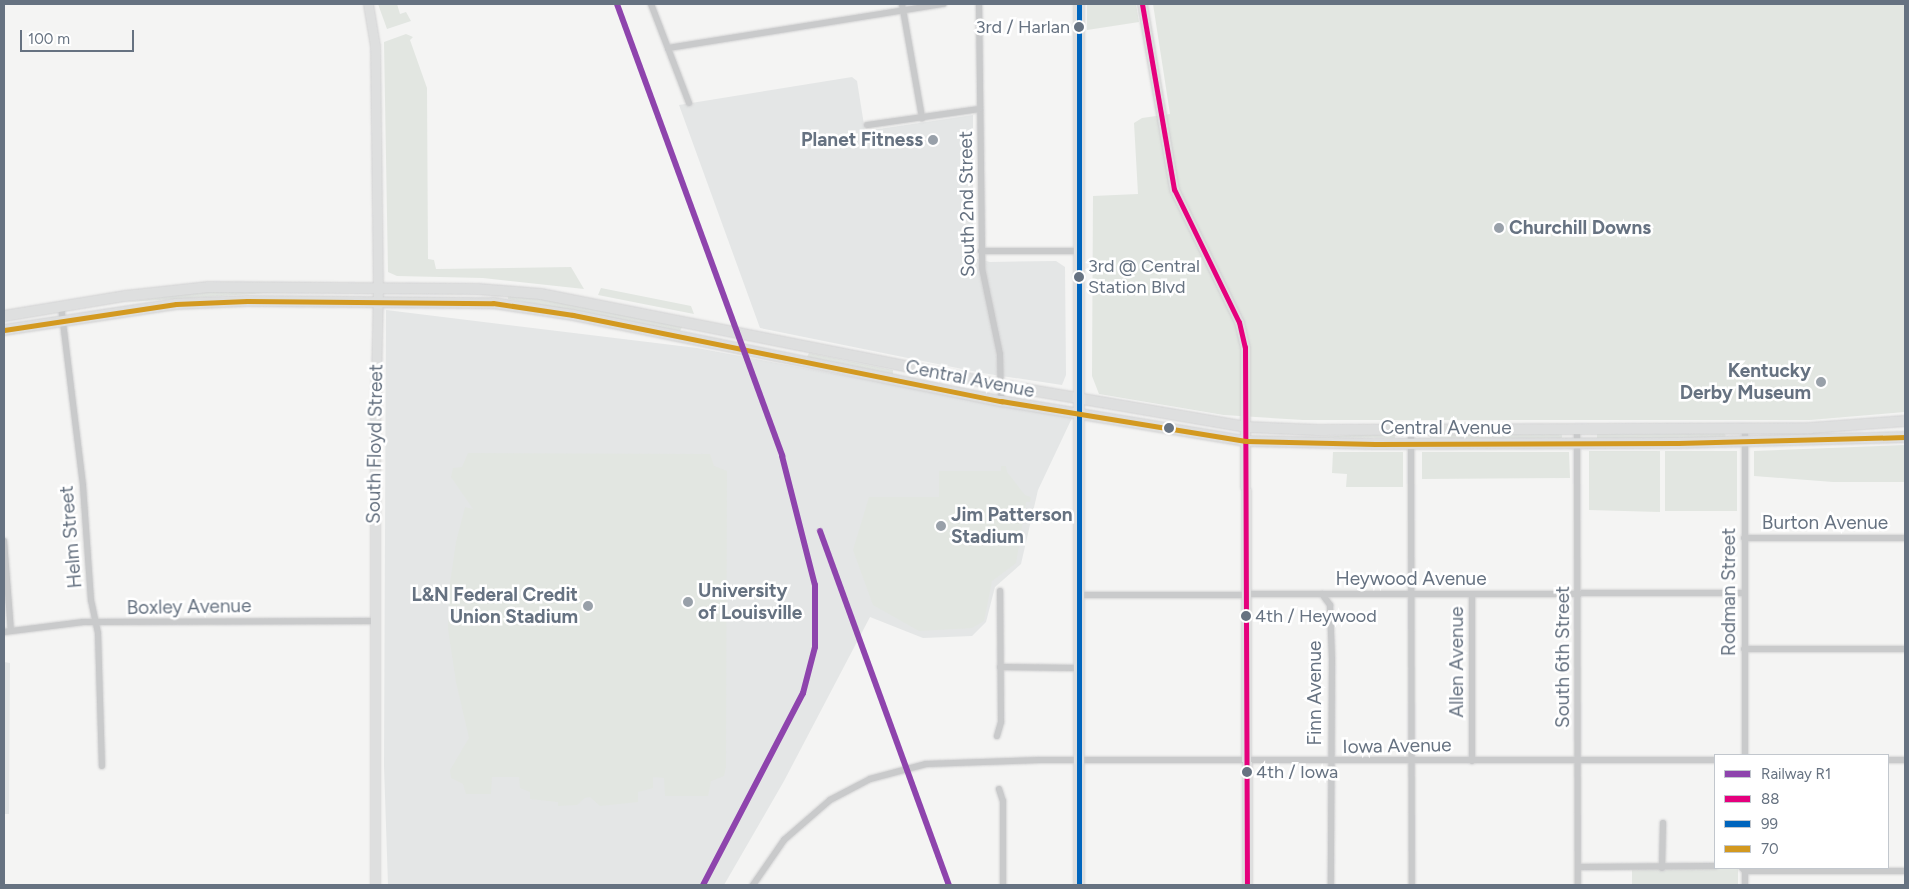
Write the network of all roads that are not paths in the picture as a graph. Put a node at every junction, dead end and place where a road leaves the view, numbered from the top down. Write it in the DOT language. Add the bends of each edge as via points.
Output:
graph roads {
  1 [pos="368,4"];
  2 [pos="651,4"];
  3 [pos="944,4"];
  4 [pos="979,4"];
  5 [pos="1079,4"];
  6 [pos="1142,4"];
  7 [pos="902,7"];
  8 [pos="668,48"];
  9 [pos="689,103"];
  10 [pos="980,108"];
  11 [pos="922,118"];
  12 [pos="867,125"];
  13 [pos="981,251"];
  14 [pos="1078,252"];
  15 [pos="378,287"];
  16 [pos="378,301"];
  17 [pos="61,306"];
  18 [pos="4,316"];
  19 [pos="64,319"];
  20 [pos="4,330"];
  21 [pos="1001,385"];
  22 [pos="1077,399"];
  23 [pos="1001,401"];
  24 [pos="1078,414"];
  25 [pos="1905,421"];
  26 [pos="1246,427"];
  27 [pos="1411,428"];
  28 [pos="1577,428"];
  29 [pos="1745,428"];
  30 [pos="1905,437"];
  31 [pos="1246,441"];
  32 [pos="1744,443"];
  33 [pos="1411,444"];
  34 [pos="1577,444"];
  35 [pos="1744,538"];
  36 [pos="1905,538"];
  37 [pos="4,541"];
  38 [pos="1000,591"];
  39 [pos="1244,594"];
  40 [pos="1322,594"];
  41 [pos="1472,594"];
  42 [pos="1578,594"];
  43 [pos="1744,594"];
  44 [pos="1078,595"];
  45 [pos="1411,595"];
  46 [pos="374,621"];
  47 [pos="96,622"];
  48 [pos="11,631"];
  49 [pos="4,632"];
  50 [pos="1744,649"];
  51 [pos="1905,649"];
  52 [pos="1000,667"];
  53 [pos="1078,668"];
  54 [pos="997,736"];
  55 [pos="1745,754"];
  56 [pos="1578,760"];
  57 [pos="1714,760"];
  58 [pos="1889,760"];
  59 [pos="1905,760"];
  60 [pos="1246,761"];
  61 [pos="1412,761"];
  62 [pos="1472,761"];
  63 [pos="1078,762"];
  64 [pos="1330,762"];
  65 [pos="102,766"];
  66 [pos="999,789"];
  67 [pos="1663,823"];
  68 [pos="1714,866"];
  69 [pos="1578,867"];
  70 [pos="1662,868"];
  71 [pos="1744,869"];
  72 [pos="1905,871"];
  73 [pos="375,885"];
  74 [pos="753,885"];
  75 [pos="1002,885"];
  76 [pos="1079,885"];
  77 [pos="1247,885"];
  78 [pos="1330,885"];
  79 [pos="1412,885"];
  80 [pos="1578,885"];
  81 [pos="1745,885"];
  1 -- 15 [label="main road, South Floyd Street" via="375,46"];
  2 -- 8 [label="street"];
  3 -- 7 [label="street"];
  4 -- 10 [label="street, South 2nd Street"];
  5 -- 14 [label="main road"];
  6 -- 26 [label="main road" via="1174,189 1244,337"];
  7 -- 8 [label="street"];
  7 -- 11 [label="street"];
  8 -- 9 [label="street"];
  10 -- 11 [label="street"];
  10 -- 13 [label="street, South 2nd Street"];
  11 -- 12 [label="street"];
  13 -- 14 [label="street"];
  13 -- 21 [label="street, South 2nd Street" via="986,297 1000,354"];
  14 -- 22 [label="main road"];
  15 -- 16 [label="main road, South Floyd Street"];
  15 -- 17 [label="main road" via="209,287"];
  15 -- 21 [label="main road, Central Avenue" via="541,294"];
  16 -- 19 [label="main road" via="184,303"];
  16 -- 23 [label="main road, Central Avenue" via="493,303 573,315"];
  16 -- 46 [label="main road, South Floyd Street"];
  17 -- 18 [label="main road"];
  17 -- 19 [label="street, Helm Street"];
  19 -- 20 [label="main road"];
  19 -- 47 [label="street, Helm Street"];
  21 -- 22 [label="main road, Central Avenue"];
  21 -- 23 [label="street, South 2nd Street"];
  22 -- 24 [label="main road"];
  22 -- 26 [label="main road, Central Avenue"];
  23 -- 24 [label="main road, Central Avenue"];
  24 -- 31 [label="main road, Central Avenue"];
  24 -- 44 [label="main road"];
  25 -- 29 [label="main road, Central Avenue" via="1811,428"];
  26 -- 27 [label="main road, Central Avenue"];
  26 -- 31 [label="main road"];
  27 -- 28 [label="main road, Central Avenue"];
  27 -- 33 [label="street"];
  28 -- 29 [label="main road, Central Avenue"];
  28 -- 34 [label="street, South 6th Street"];
  29 -- 32 [label="street, Rodman Street"];
  30 -- 32 [label="main road, Central Avenue"];
  31 -- 33 [label="main road, Central Avenue"];
  31 -- 39 [label="main road"];
  32 -- 34 [label="main road, Central Avenue"];
  32 -- 35 [label="street, Rodman Street"];
  33 -- 34 [label="main road, Central Avenue"];
  33 -- 45 [label="street"];
  34 -- 42 [label="street, South 6th Street"];
  35 -- 36 [label="street, Burton Avenue"];
  35 -- 43 [label="street, Rodman Street"];
  37 -- 48 [label="street"];
  38 -- 52 [label="street"];
  39 -- 40 [label="street, Heywood Avenue"];
  39 -- 44 [label="street, Heywood Avenue"];
  39 -- 60 [label="main road"];
  40 -- 45 [label="street, Heywood Avenue"];
  40 -- 64 [label="street, Finn Avenue" via="1330,605"];
  41 -- 42 [label="street, Heywood Avenue"];
  41 -- 45 [label="street, Heywood Avenue"];
  41 -- 62 [label="street, Allen Avenue"];
  42 -- 43 [label="street, Heywood Avenue"];
  42 -- 56 [label="street, South 6th Street"];
  43 -- 50 [label="street, Rodman Street"];
  44 -- 53 [label="main road"];
  45 -- 61 [label="street"];
  46 -- 47 [label="street, Boxley Avenue"];
  46 -- 73 [label="main road, South Floyd Street"];
  47 -- 48 [label="street, Boxley Avenue"];
  47 -- 65 [label="street, Helm Street"];
  48 -- 49 [label="street, Boxley Avenue"];
  50 -- 51 [label="street"];
  50 -- 55 [label="street, Rodman Street"];
  52 -- 53 [label="street"];
  52 -- 54 [label="street" via="1001,722"];
  53 -- 63 [label="main road"];
  56 -- 57 [label="street, Iowa Avenue"];
  56 -- 62 [label="street, Iowa Avenue"];
  56 -- 69 [label="street, South 6th Street"];
  58 -- 59 [label="street"];
  60 -- 63 [label="street, Iowa Avenue"];
  60 -- 64 [label="street, Iowa Avenue"];
  60 -- 77 [label="main road"];
  61 -- 62 [label="street, Iowa Avenue"];
  61 -- 64 [label="street, Iowa Avenue"];
  61 -- 79 [label="street"];
  63 -- 74 [label="street, Iowa Avenue" via="1040,760 933,764 870,779 841,793 808,816 773,853"];
  63 -- 76 [label="main road"];
  64 -- 78 [label="street, Finn Avenue"];
  66 -- 75 [label="street" via="1003,801"];
  67 -- 70 [label="street"];
  68 -- 70 [label="street"];
  69 -- 70 [label="street"];
  69 -- 80 [label="street, South 6th Street"];
  71 -- 72 [label="street"];
  71 -- 81 [label="street"];
}
